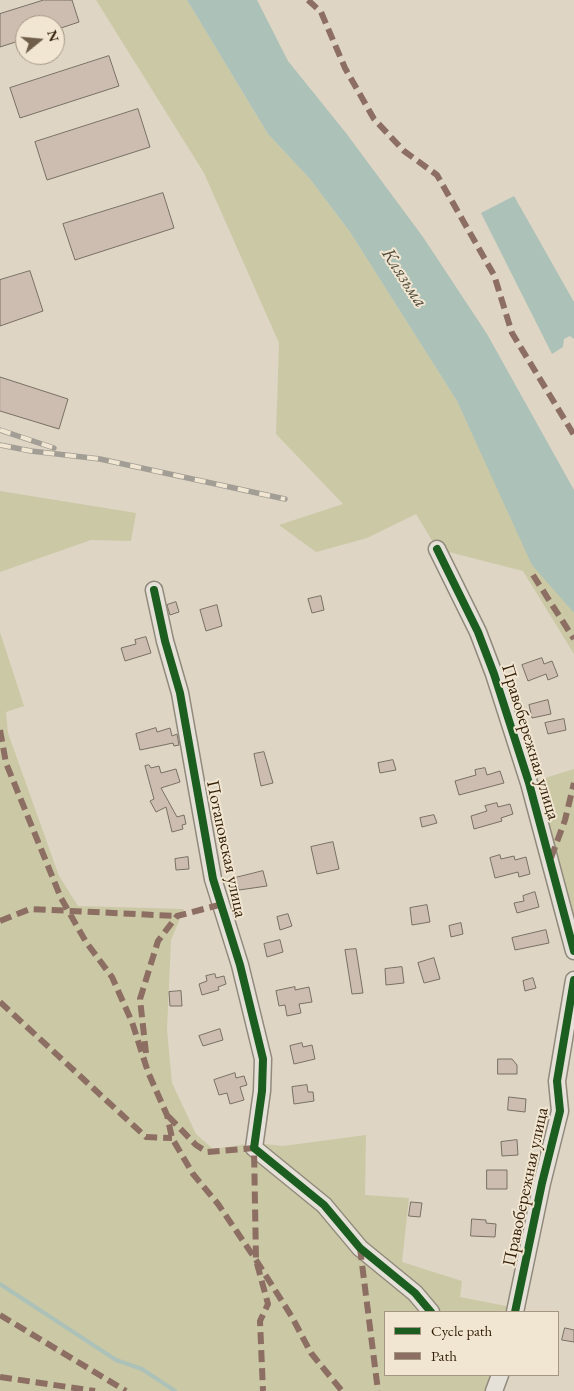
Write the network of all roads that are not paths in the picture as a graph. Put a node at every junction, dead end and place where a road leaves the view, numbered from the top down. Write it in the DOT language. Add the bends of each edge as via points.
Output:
graph roads {
  1 [pos="437,549"];
  2 [pos="154,590"];
  3 [pos="574,950"];
  4 [pos="574,980"];
  5 [pos="430,1311"];
  6 [pos="515,1311"];
  7 [pos="500,1376"];
  8 [pos="494,1391"];
  1 -- 3 [label="street, Правобережная улица" via="478,632 494,674 529,783"];
  2 -- 5 [label="street, Потаповская улица" via="180,693 213,879 240,965 263,1059 254,1148 324,1204 360,1248 415,1293"];
  4 -- 6 [label="street, Правобережная улица" via="557,1081 560,1111"];
  7 -- 8 [label="street"];
}
